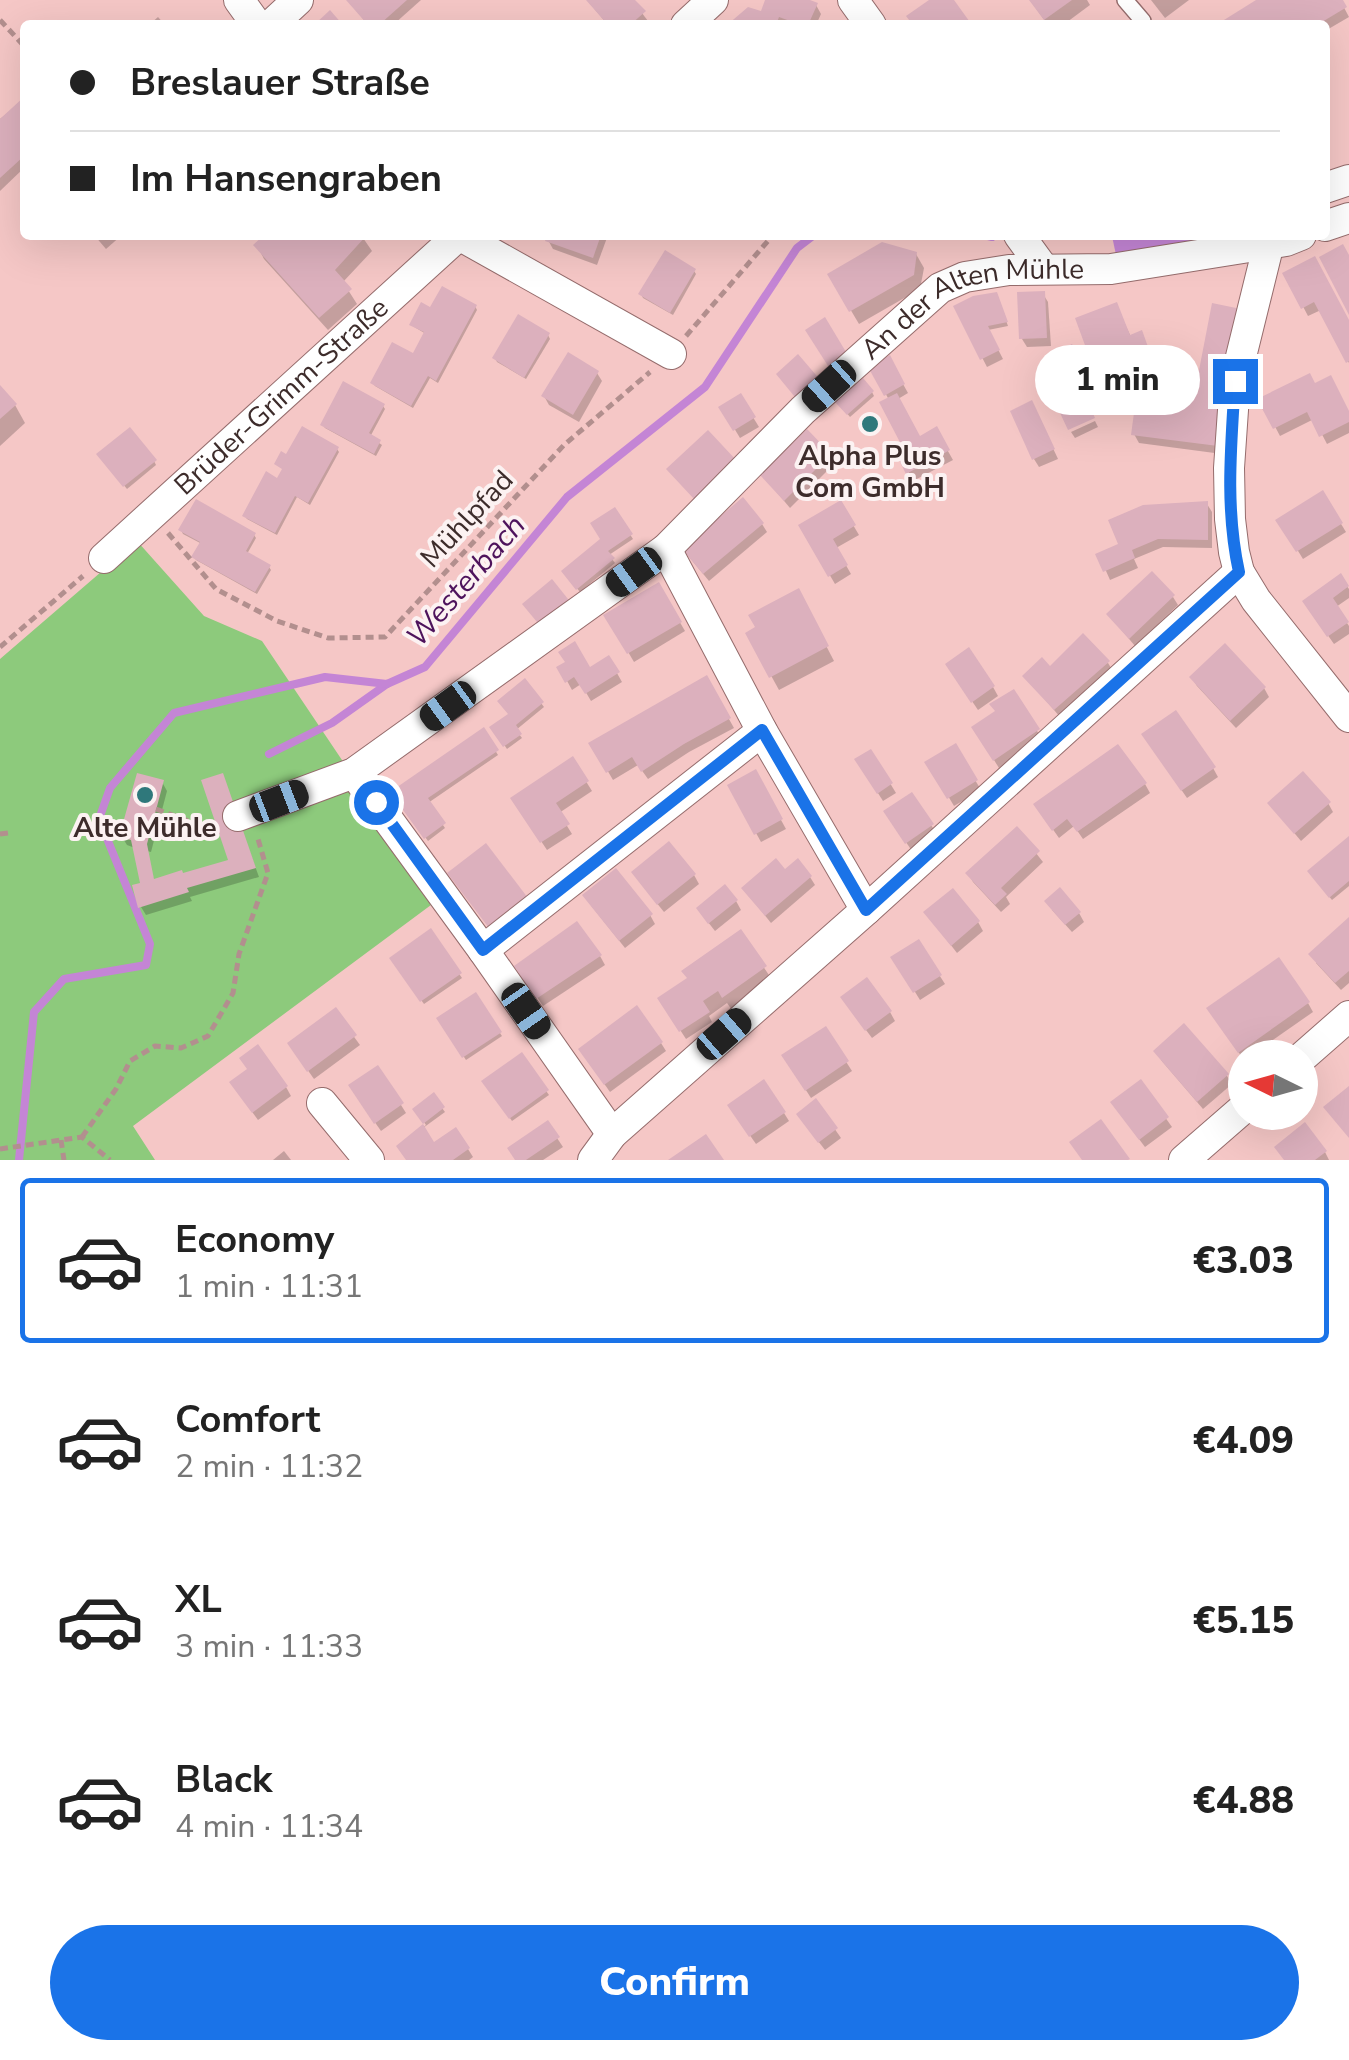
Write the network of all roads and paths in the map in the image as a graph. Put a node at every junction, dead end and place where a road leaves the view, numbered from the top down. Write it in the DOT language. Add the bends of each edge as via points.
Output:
graph roads {
  1 [pos="298,0"];
  2 [pos="713,0"];
  3 [pos="1125,0"];
  4 [pos="0,20"];
  5 [pos="276,20"];
  6 [pos="691,20"];
  7 [pos="1142,20"];
  8 [pos="20,42"];
  9 [pos="454,240"];
  10 [pos="468,240"];
  11 [pos="770,240"];
  12 [pos="1266,240"];
  13 [pos="1271,240"];
  14 [pos="1029,250"];
  15 [pos="671,354"];
  16 [pos="153,516"];
  17 [pos="666,549"];
  18 [pos="104,558"];
  19 [pos="1239,572"];
  20 [pos="0,648"];
  21 [pos="1349,717"];
  22 [pos="762,730"];
  23 [pos="354,773"];
  24 [pos="156,809"];
  25 [pos="235,817"];
  26 [pos="866,910"];
  27 [pos="483,950"];
  28 [pos="1349,1016"];
  29 [pos="1318,1043"];
  30 [pos="322,1103"];
  31 [pos="1228,1121"];
  32 [pos="612,1134"];
  33 [pos="82,1137"];
  34 [pos="60,1140"];
  35 [pos="0,1149"];
  36 [pos="64,1160"];
  37 [pos="110,1160"];
  38 [pos="369,1160"];
  39 [pos="593,1160"];
  40 [pos="1184,1160"];
  1 -- 5 [label="street"];
  2 -- 6 [label="street"];
  3 -- 7 [label="lane"];
  4 -- 8 [label="path"];
  9 -- 16 [label="street, Brüder-Grimm-Straße"];
  10 -- 15 [label="street"];
  11 -- 15 [label="path, Mühlpfad"];
  12 -- 14 [label="street, An der Alten Mühle" via="1110,269"];
  13 -- 19 [label="street" via="1235,381 1230,519"];
  14 -- 17 [label="street, An der Alten Mühle" via="1009,270 940,288 803,410"];
  15 -- 16 [label="path, Mühlpfad" via="564,445 385,637 328,638 276,621 216,589"];
  16 -- 18 [label="street, Brüder-Grimm-Straße"];
  17 -- 22 [label="street"];
  17 -- 23 [label="street, An der Alten Mühle"];
  18 -- 20 [label="path"];
  19 -- 21 [label="street"];
  19 -- 26 [label="street"];
  22 -- 26 [label="street"];
  22 -- 27 [label="street"];
  23 -- 25 [label="street, An der Alten Mühle"];
  23 -- 27 [label="street"];
  24 -- 25 [label="path" via="204,827"];
  25 -- 33 [label="path" via="268,873 239,954 234,993 208,1036 181,1048 155,1046 130,1061"];
  26 -- 32 [label="street"];
  27 -- 32 [label="street"];
  28 -- 29 [label="street"];
  30 -- 38 [label="street"];
  31 -- 40 [label="street"];
  32 -- 39 [label="street"];
  33 -- 34 [label="path"];
  33 -- 37 [label="path"];
  34 -- 35 [label="path"];
  34 -- 36 [label="path"];
}
